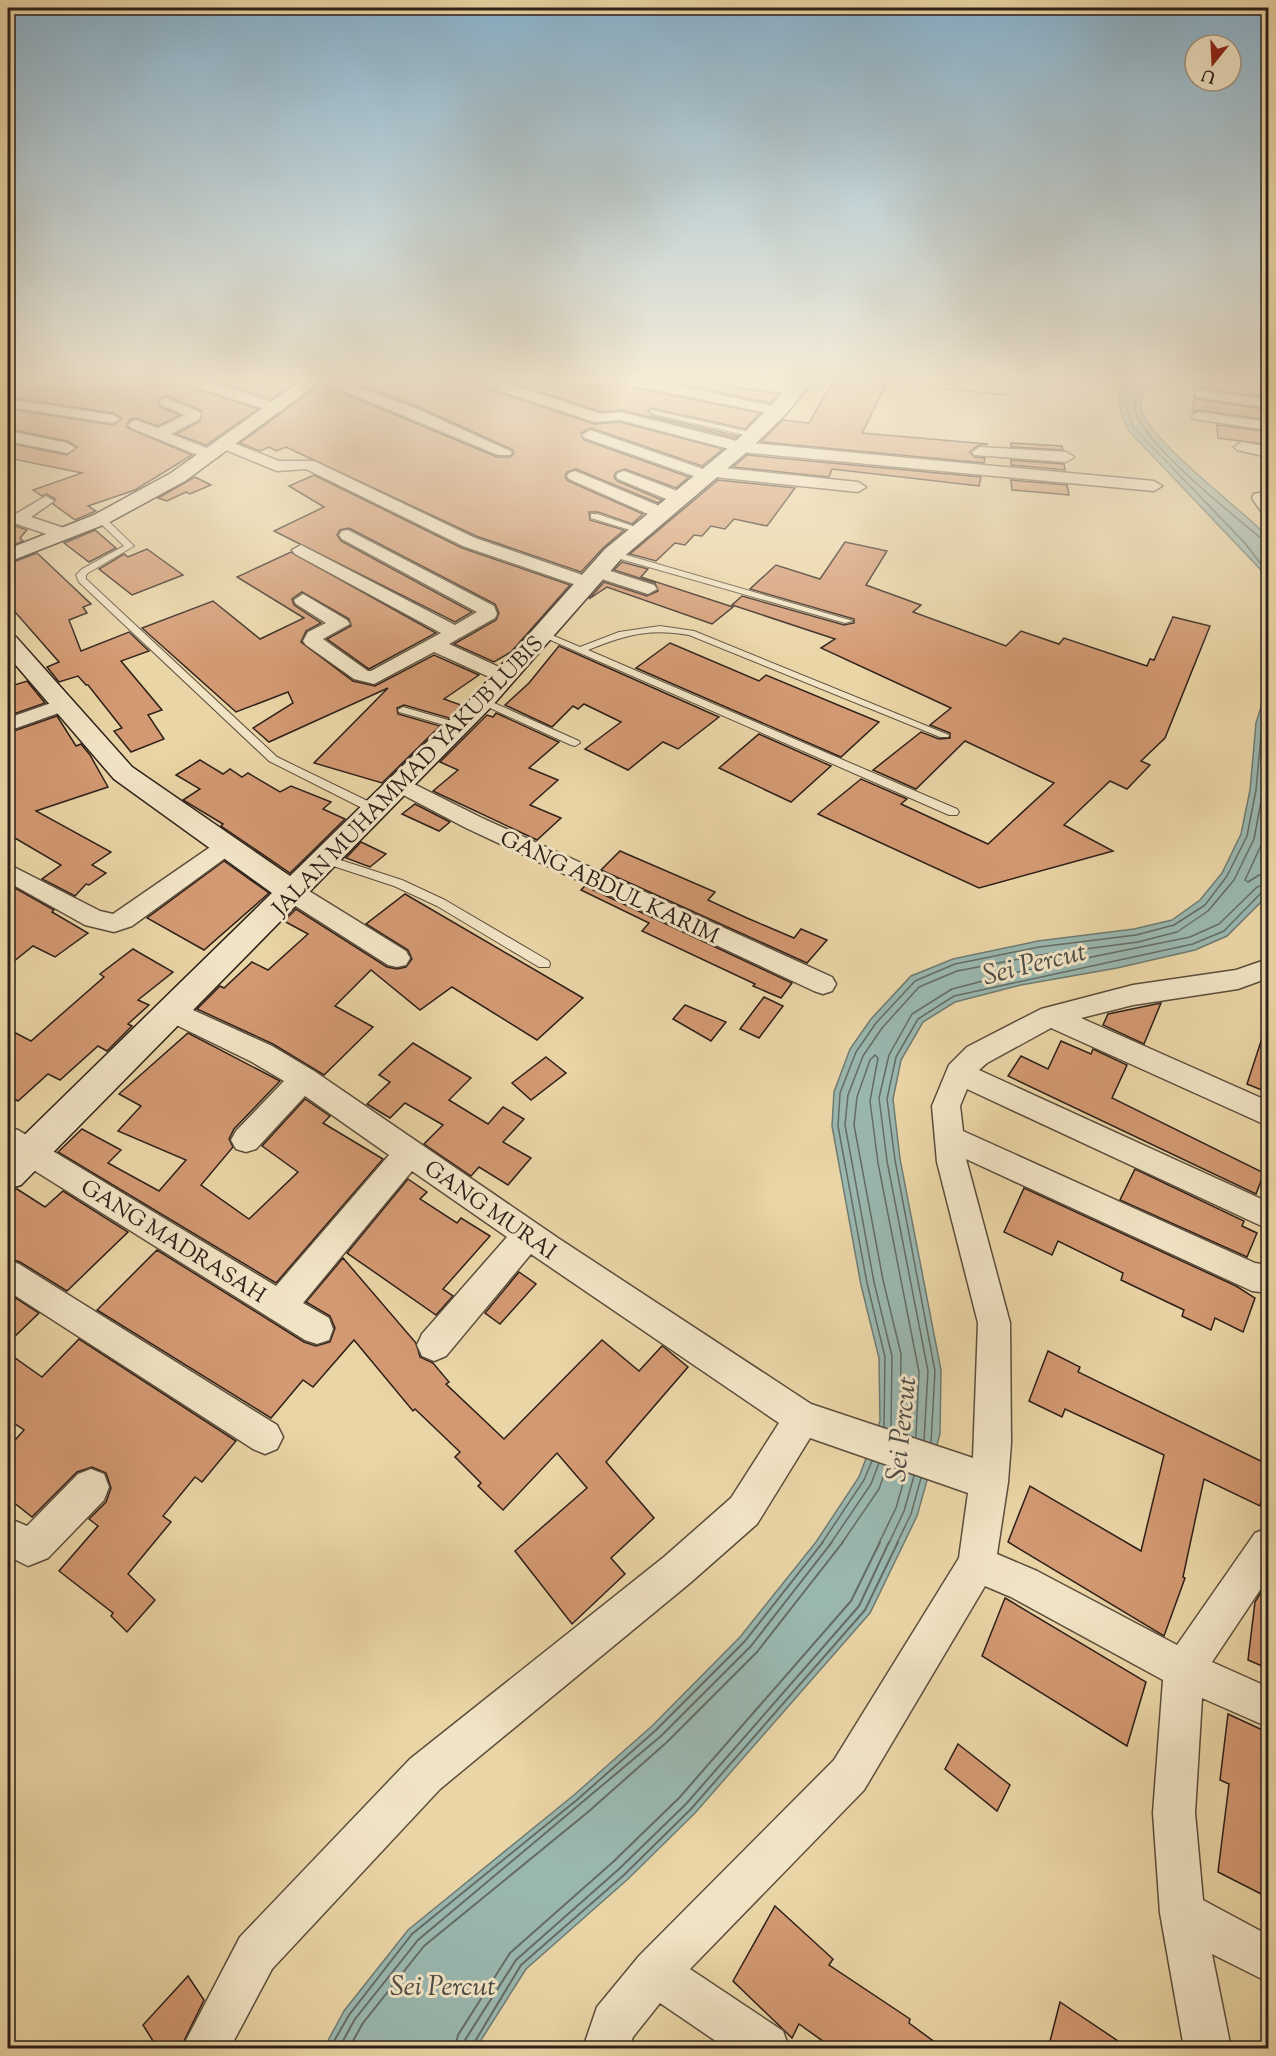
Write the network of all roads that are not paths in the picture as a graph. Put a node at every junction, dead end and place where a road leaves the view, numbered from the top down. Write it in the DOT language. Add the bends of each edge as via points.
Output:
graph roads {
  1 [pos="177,474"];
  2 [pos="329,474"];
  3 [pos="651,474"];
  4 [pos="710,474"];
  5 [pos="1053,474"];
  6 [pos="575,476"];
  7 [pos="624,476"];
  8 [pos="1154,486"];
  9 [pos="858,487"];
  10 [pos="793,494"];
  11 [pos="685,496"];
  12 [pos="1269,496"];
  13 [pos="46,501"];
  14 [pos="1269,509"];
  15 [pos="594,516"];
  16 [pos="101,519"];
  17 [pos="64,534"];
  18 [pos="348,536"];
  19 [pos="301,550"];
  20 [pos="8,556"];
  21 [pos="600,570"];
  22 [pos="648,589"];
  23 [pos="303,600"];
  24 [pos="849,621"];
  25 [pos="456,633"];
  26 [pos="544,635"];
  27 [pos="8,642"];
  28 [pos="435,645"];
  29 [pos="581,650"];
  30 [pos="506,677"];
  31 [pos="483,701"];
  32 [pos="63,705"];
  33 [pos="403,710"];
  34 [pos="8,725"];
  35 [pos="458,726"];
  36 [pos="944,735"];
  37 [pos="575,743"];
  38 [pos="400,784"];
  39 [pos="374,809"];
  40 [pos="953,812"];
  41 [pos="227,846"];
  42 [pos="325,859"];
  43 [pos="8,872"];
  44 [pos="291,892"];
  45 [pos="397,958"];
  46 [pos="544,964"];
  47 [pos="1269,968"];
  48 [pos="823,984"];
  49 [pos="173,1012"];
  50 [pos="1050,1016"];
  51 [pos="959,1073"];
  52 [pos="304,1079"];
  53 [pos="1269,1114"];
  54 [pos="950,1138"];
  55 [pos="246,1140"];
  56 [pos="19,1145"];
  57 [pos="408,1153"];
  58 [pos="8,1174"];
  59 [pos="1269,1216"];
  60 [pos="528,1235"];
  61 [pos="8,1274"];
  62 [pos="1269,1279"];
  63 [pos="280,1306"];
  64 [pos="317,1329"];
  65 [pos="434,1345"];
  66 [pos="810,1421"];
  67 [pos="265,1437"];
  68 [pos="978,1477"];
  69 [pos="91,1486"];
  70 [pos="8,1536"];
  71 [pos="1269,1546"];
  72 [pos="976,1564"];
  73 [pos="1184,1669"];
  74 [pos="1269,1707"];
  75 [pos="1182,1913"];
  76 [pos="1269,1959"];
  77 [pos="655,1972"];
  78 [pos="205,2049"];
  79 [pos="606,2049"];
  80 [pos="766,2049"];
  81 [pos="1208,2049"];
  1 -- 16 [label="main road"];
  2 -- 21 [label="street" via="469,542"];
  3 -- 11 [label="street"];
  4 -- 11 [label="main road, JALAN MUHAMMAD YAKUB LUBIS"];
  5 -- 8 [label="street"];
  6 -- 11 [label="street"];
  7 -- 11 [label="street"];
  9 -- 11 [label="street"];
  10 -- 11 [label="street"];
  11 -- 15 [label="lane"];
  11 -- 21 [label="main road, JALAN MUHAMMAD YAKUB LUBIS"];
  12 -- 14 [label="street" via="1260,498"];
  13 -- 17 [label="street" via="17,518"];
  16 -- 17 [label="main road"];
  16 -- 39 [label="lane" via="130,546 85,571 82,580 273,759"];
  17 -- 20 [label="main road"];
  18 -- 25 [label="street" via="487,610 488,614"];
  19 -- 25 [label="street"];
  21 -- 22 [label="street"];
  21 -- 24 [label="lane"];
  21 -- 26 [label="main road, JALAN MUHAMMAD YAKUB LUBIS"];
  23 -- 28 [label="street" via="340,624 315,636 313,641 369,678 378,677"];
  25 -- 28 [label="street"];
  26 -- 29 [label="lane"];
  26 -- 30 [label="main road, JALAN MUHAMMAD YAKUB LUBIS"];
  27 -- 32 [label="main road"];
  28 -- 30 [label="street"];
  29 -- 36 [label="lane" via="628,630 691,633"];
  29 -- 40 [label="lane"];
  30 -- 31 [label="main road, JALAN MUHAMMAD YAKUB LUBIS"];
  31 -- 35 [label="main road, JALAN MUHAMMAD YAKUB LUBIS"];
  31 -- 37 [label="lane"];
  32 -- 34 [label="street"];
  32 -- 41 [label="main road" via="123,772"];
  33 -- 35 [label="lane"];
  35 -- 38 [label="main road, JALAN MUHAMMAD YAKUB LUBIS"];
  38 -- 39 [label="main road, JALAN MUHAMMAD YAKUB LUBIS"];
  38 -- 48 [label="street, GANG ABDUL KARIM" via="474,823"];
  39 -- 42 [label="main road, JALAN MUHAMMAD YAKUB LUBIS"];
  41 -- 43 [label="street" via="114,923 94,919"];
  41 -- 44 [label="main road"];
  42 -- 44 [label="main road, JALAN MUHAMMAD YAKUB LUBIS"];
  42 -- 46 [label="lane" via="398,883 441,903"];
  44 -- 45 [label="street"];
  44 -- 49 [label="main road, JALAN MUHAMMAD YAKUB LUBIS"];
  47 -- 50 [label="street" via="1238,979 1132,995"];
  49 -- 52 [label="street, GANG MURAI" via="262,1053"];
  49 -- 56 [label="main road, JALAN MUHAMMAD YAKUB LUBIS"];
  50 -- 51 [label="street" via="976,1055"];
  50 -- 53 [label="street"];
  51 -- 54 [label="street" via="946,1106"];
  51 -- 59 [label="street"];
  52 -- 55 [label="street"];
  52 -- 57 [label="street, GANG MURAI"];
  54 -- 62 [label="street" via="1252,1276"];
  54 -- 68 [label="street" via="952,1162 994,1323 993,1443"];
  56 -- 58 [label="main road, JALAN MUHAMMAD YAKUB LUBIS"];
  56 -- 63 [label="street, GANG MADRASAH"];
  57 -- 60 [label="street, GANG MURAI"];
  57 -- 63 [label="street"];
  60 -- 65 [label="street"];
  60 -- 66 [label="street, GANG MURAI"];
  61 -- 67 [label="street"];
  63 -- 64 [label="street, GANG MADRASAH"];
  66 -- 68 [label="street, GANG MURAI"];
  66 -- 78 [label="street" via="744,1511 425,1774 256,1953"];
  68 -- 72 [label="street"];
  69 -- 70 [label="street" via="35,1545 28,1547"];
  71 -- 73 [label="street"];
  72 -- 73 [label="street" via="1024,1584"];
  72 -- 77 [label="street" via="849,1775"];
  73 -- 74 [label="street"];
  73 -- 75 [label="street" via="1174,1813"];
  75 -- 76 [label="street"];
  75 -- 81 [label="street"];
  77 -- 79 [label="street" via="614,2024"];
  77 -- 80 [label="street"];
}
